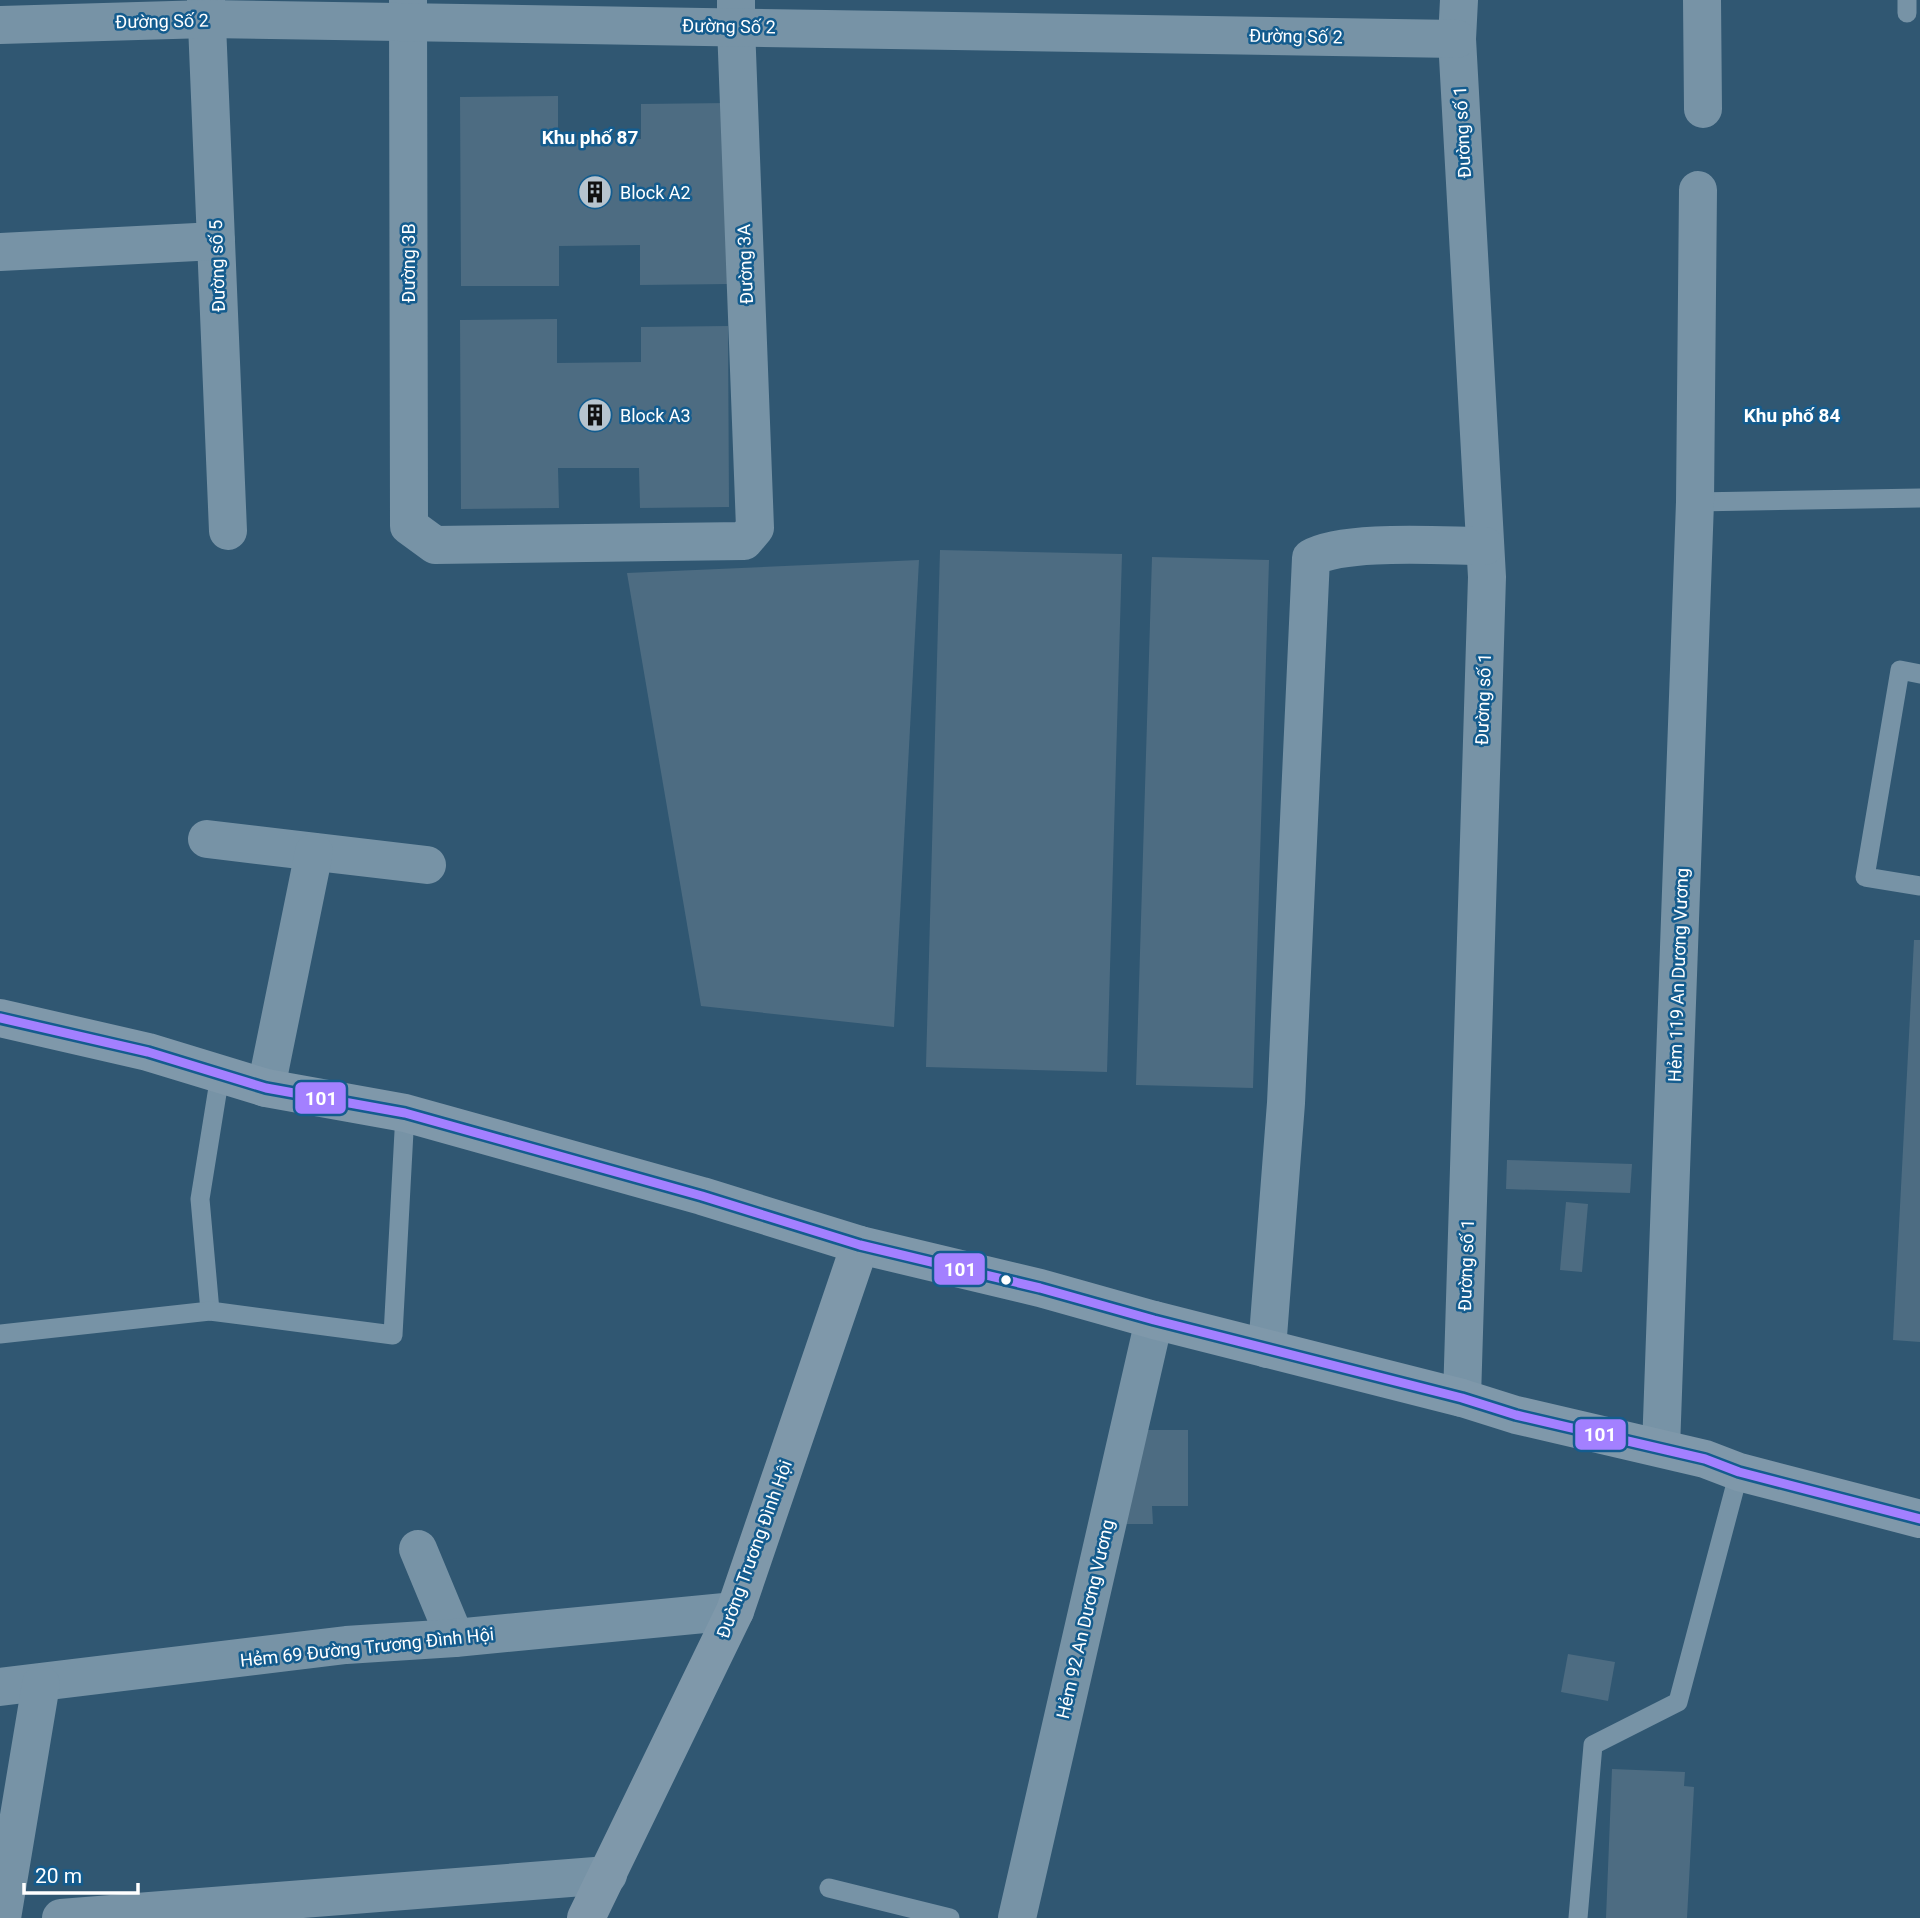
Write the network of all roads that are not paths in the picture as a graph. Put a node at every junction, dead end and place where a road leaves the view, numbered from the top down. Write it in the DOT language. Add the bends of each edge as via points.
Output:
graph roads {
  1 [pos="1459,0"];
  2 [pos="1702,0"];
  3 [pos="207,10"];
  4 [pos="408,11"];
  5 [pos="736,13"];
  6 [pos="0,25"];
  7 [pos="1457,39"];
  8 [pos="1703,109"];
  9 [pos="1698,190"];
  10 [pos="216,241"];
  11 [pos="0,252"];
  12 [pos="1920,498"];
  13 [pos="1695,502"];
  14 [pos="755,528"];
  15 [pos="228,531"];
  16 [pos="1485,546"];
  17 [pos="1920,674"];
  18 [pos="207,839"];
  19 [pos="314,852"];
  20 [pos="427,865"];
  21 [pos="1920,886"];
  22 [pos="0,1018"];
  23 [pos="220,1075"];
  24 [pos="266,1088"];
  25 [pos="405,1113"];
  26 [pos="860,1245"];
  27 [pos="210,1311"];
  28 [pos="1154,1320"];
  29 [pos="0,1334"];
  30 [pos="1267,1349"];
  31 [pos="1462,1398"];
  32 [pos="1661,1448"];
  33 [pos="1739,1472"];
  34 [pos="1920,1519"];
  35 [pos="418,1549"];
  36 [pos="735,1611"];
  37 [pos="455,1638"];
  38 [pos="41,1684"];
  39 [pos="0,1687"];
  40 [pos="608,1874"];
  41 [pos="829,1888"];
  42 [pos="2,1918"];
  43 [pos="61,1918"];
  44 [pos="586,1918"];
  45 [pos="950,1918"];
  46 [pos="1017,1918"];
  47 [pos="1578,1918"];
  1 -- 7 [label="street, Đường số 1"];
  2 -- 8 [label="street"];
  3 -- 4 [label="street, Đường Số 2"];
  3 -- 6 [label="street, Đường Số 2"];
  3 -- 10 [label="street, Đường số 5"];
  4 -- 5 [label="street, Đường Số 2"];
  4 -- 14 [label="street, Đường 3B" via="409,526 435,545 744,541"];
  5 -- 7 [label="street, Đường Số 2"];
  5 -- 14 [label="street, Đường 3A"];
  7 -- 16 [label="street, Đường số 1"];
  9 -- 13 [label="street, Hẻm 119 An Dương Vương"];
  10 -- 11 [label="street"];
  10 -- 15 [label="street, Đường số 5"];
  12 -- 13 [label="lane"];
  13 -- 32 [label="street, Hẻm 119 An Dương Vương"];
  16 -- 30 [label="street" via="1368,547 1330,550 1311,558 1286,1102"];
  16 -- 31 [label="street, Đường số 1"];
  17 -- 21 [label="lane" via="1900,670 1865,877"];
  18 -- 19 [label="street"];
  19 -- 20 [label="street"];
  19 -- 24 [label="street"];
  22 -- 23 [label="main road" via="148,1052"];
  23 -- 24 [label="main road"];
  23 -- 27 [label="lane" via="200,1199"];
  24 -- 25 [label="main road"];
  25 -- 26 [label="main road"];
  25 -- 27 [label="lane" via="393,1335"];
  26 -- 28 [label="main road"];
  26 -- 36 [label="main road, Đường Trương Đình Hội"];
  27 -- 29 [label="lane"];
  28 -- 30 [label="main road"];
  28 -- 46 [label="street, Hẻm 92 An Dương Vương"];
  30 -- 31 [label="main road"];
  31 -- 32 [label="main road"];
  32 -- 33 [label="main road"];
  33 -- 34 [label="main road"];
  33 -- 47 [label="lane" via="1678,1702 1593,1745"];
  35 -- 37 [label="street"];
  36 -- 37 [label="street, Hẻm 69 Đường Trương Đình Hội"];
  36 -- 40 [label="main road, Đường Trương Đình Hội"];
  37 -- 38 [label="street, Hẻm 69 Đường Trương Đình Hội" via="346,1645"];
  38 -- 39 [label="street, Hẻm 69 Đường Trương Đình Hội"];
  38 -- 42 [label="street"];
  40 -- 43 [label="street"];
  40 -- 44 [label="main road, Đường Trương Đình Hội"];
  41 -- 45 [label="lane"];
}
